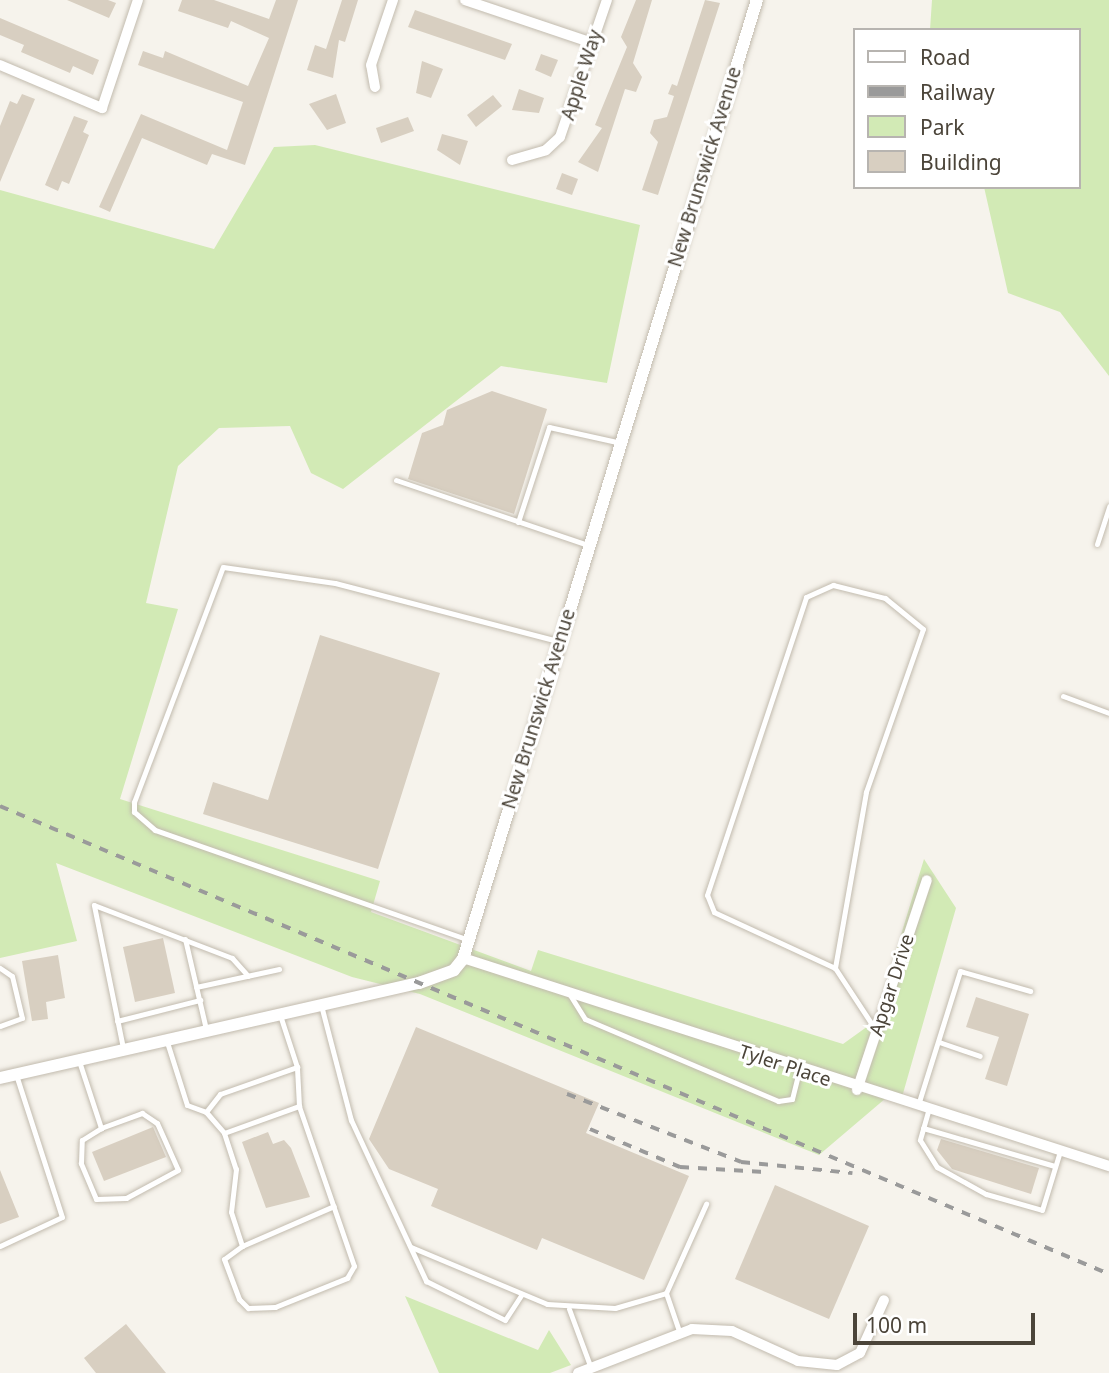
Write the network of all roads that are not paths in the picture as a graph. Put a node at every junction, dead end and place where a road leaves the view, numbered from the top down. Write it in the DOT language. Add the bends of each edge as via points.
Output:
graph roads {
  1 [pos="138,0"];
  2 [pos="393,0"];
  3 [pos="465,0"];
  4 [pos="607,0"];
  5 [pos="757,0"];
  6 [pos="593,43"];
  7 [pos="0,65"];
  8 [pos="375,87"];
  9 [pos="512,160"];
  10 [pos="621,443"];
  11 [pos="396,480"];
  12 [pos="1109,506"];
  13 [pos="519,522"];
  14 [pos="1097,544"];
  15 [pos="590,546"];
  16 [pos="558,641"];
  17 [pos="1063,696"];
  18 [pos="1109,713"];
  19 [pos="928,880"];
  20 [pos="185,939"];
  21 [pos="469,940"];
  22 [pos="463,958"];
  23 [pos="0,968"];
  24 [pos="835,968"];
  25 [pos="279,969"];
  26 [pos="248,976"];
  27 [pos="196,987"];
  28 [pos="1030,991"];
  29 [pos="570,995"];
  30 [pos="200,1000"];
  31 [pos="321,1005"];
  32 [pos="279,1013"];
  33 [pos="117,1021"];
  34 [pos="0,1026"];
  35 [pos="206,1029"];
  36 [pos="877,1031"];
  37 [pos="166,1039"];
  38 [pos="939,1042"];
  39 [pos="123,1048"];
  40 [pos="980,1056"];
  41 [pos="79,1061"];
  42 [pos="297,1067"];
  43 [pos="800,1071"];
  44 [pos="16,1075"];
  45 [pos="0,1078"];
  46 [pos="857,1090"];
  47 [pos="299,1106"];
  48 [pos="924,1107"];
  49 [pos="206,1112"];
  50 [pos="101,1128"];
  51 [pos="923,1128"];
  52 [pos="224,1133"];
  53 [pos="1061,1150"];
  54 [pos="1055,1166"];
  55 [pos="1109,1166"];
  56 [pos="706,1204"];
  57 [pos="334,1206"];
  58 [pos="0,1246"];
  59 [pos="242,1246"];
  60 [pos="411,1247"];
  61 [pos="666,1293"];
  62 [pos="522,1294"];
  63 [pos="884,1300"];
  64 [pos="569,1308"];
  65 [pos="680,1334"];
  66 [pos="591,1368"];
  67 [pos="578,1373"];
  1 -- 7 [label="street" via="102,108"];
  2 -- 8 [label="street" via="371,65"];
  3 -- 6 [label="street"];
  4 -- 6 [label="street, Apple Way"];
  5 -- 10 [label="street, New Brunswick Avenue"];
  6 -- 9 [label="street, Apple Way" via="560,137 546,150"];
  10 -- 13 [label="lane" via="549,426"];
  10 -- 15 [label="street, New Brunswick Avenue"];
  11 -- 13 [label="lane"];
  12 -- 14 [label="lane"];
  13 -- 15 [label="lane"];
  15 -- 16 [label="street, New Brunswick Avenue"];
  16 -- 21 [label="street, New Brunswick Avenue"];
  16 -- 21 [label="lane" via="335,583 223,567 134,802 134,812 155,830"];
  17 -- 18 [label="lane"];
  19 -- 36 [label="street, Apgar Drive"];
  20 -- 26 [label="lane" via="232,958"];
  20 -- 27 [label="lane"];
  20 -- 33 [label="lane" via="92,907"];
  21 -- 22 [label="street, New Brunswick Avenue"];
  22 -- 29 [label="street, Tyler Place"];
  22 -- 31 [label="street" via="454,970 419,983"];
  23 -- 34 [label="lane" via="12,976 22,1018"];
  24 -- 24 [label="lane" via="866,792 922,629 885,598 833,585 806,597 706,895 714,912"];
  24 -- 36 [label="lane"];
  25 -- 26 [label="lane"];
  26 -- 27 [label="lane"];
  27 -- 30 [label="lane"];
  28 -- 38 [label="lane" via="960,971"];
  29 -- 43 [label="street, Tyler Place"];
  29 -- 43 [label="lane" via="585,1019 672,1060 778,1101 792,1099"];
  30 -- 33 [label="lane"];
  30 -- 35 [label="lane"];
  31 -- 32 [label="street"];
  31 -- 60 [label="lane" via="351,1120"];
  32 -- 35 [label="street"];
  32 -- 42 [label="lane"];
  33 -- 39 [label="lane"];
  35 -- 37 [label="street"];
  36 -- 46 [label="street, Apgar Drive"];
  37 -- 39 [label="street"];
  37 -- 49 [label="lane" via="187,1105"];
  38 -- 40 [label="lane"];
  38 -- 48 [label="lane"];
  39 -- 41 [label="street"];
  41 -- 44 [label="street"];
  41 -- 50 [label="lane"];
  42 -- 47 [label="lane"];
  42 -- 49 [label="lane" via="220,1094"];
  43 -- 46 [label="street, Tyler Place"];
  44 -- 45 [label="street"];
  44 -- 58 [label="lane" via="62,1217"];
  46 -- 48 [label="street, Tyler Place"];
  47 -- 52 [label="lane"];
  47 -- 57 [label="lane"];
  48 -- 51 [label="lane"];
  48 -- 53 [label="street, Tyler Place"];
  49 -- 52 [label="lane"];
  50 -- 50 [label="lane" via="142,1113 157,1123 178,1170 126,1198 96,1199 81,1163 82,1140"];
  51 -- 54 [label="lane"];
  51 -- 54 [label="lane" via="920,1140 937,1167 986,1194 1042,1210"];
  52 -- 59 [label="lane" via="236,1169 231,1212"];
  53 -- 54 [label="lane"];
  53 -- 55 [label="street, Tyler Place"];
  56 -- 61 [label="lane"];
  57 -- 59 [label="lane"];
  57 -- 59 [label="lane" via="354,1260 347,1278 275,1307 248,1308 224,1259"];
  60 -- 62 [label="lane"];
  60 -- 62 [label="lane" via="429,1286 499,1318 514,1314"];
  61 -- 64 [label="lane" via="615,1308"];
  61 -- 65 [label="lane"];
  62 -- 64 [label="lane"];
  63 -- 65 [label="street" via="860,1353 837,1365 798,1361 732,1331"];
  64 -- 66 [label="lane"];
  65 -- 66 [label="street"];
  66 -- 67 [label="street"];
}
